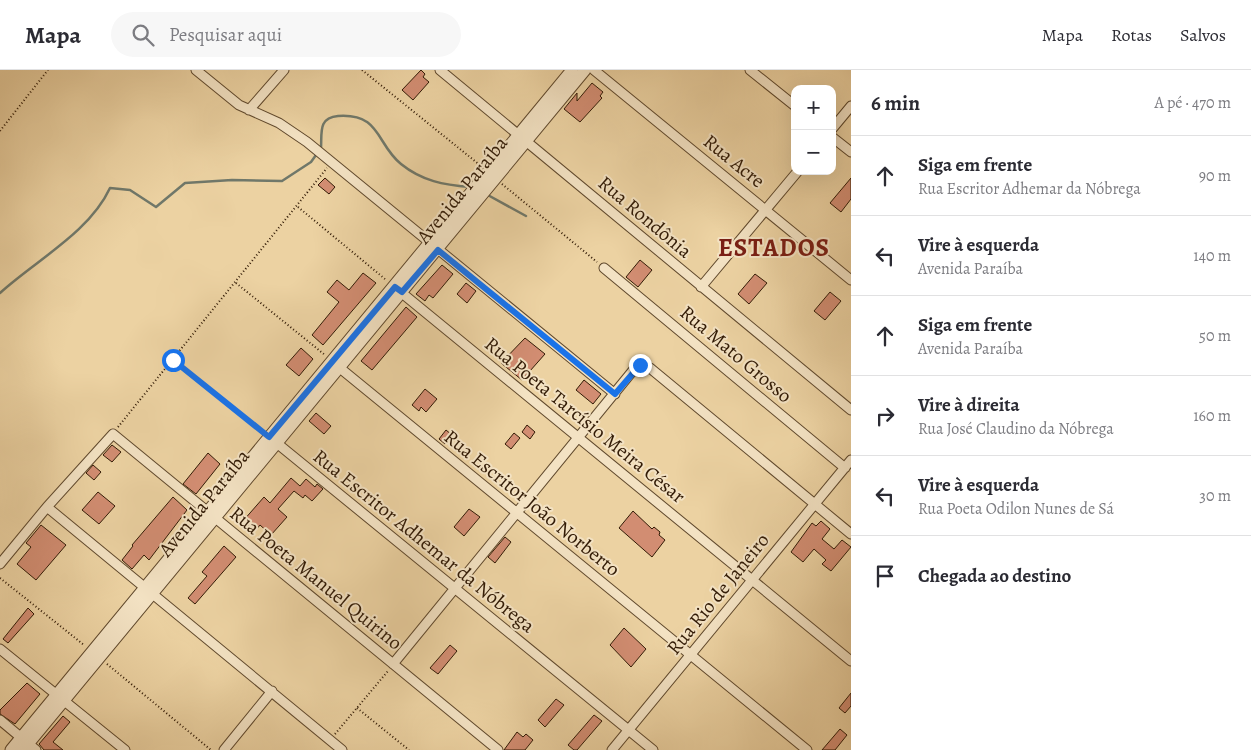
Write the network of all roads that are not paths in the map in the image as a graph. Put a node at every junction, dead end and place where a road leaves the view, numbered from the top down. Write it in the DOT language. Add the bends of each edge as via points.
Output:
graph roads {
  1 [pos="196,70"];
  2 [pos="284,70"];
  3 [pos="440,70"];
  4 [pos="572,70"];
  5 [pos="585,70"];
  6 [pos="594,70"];
  7 [pos="750,70"];
  8 [pos="791,103"];
  9 [pos="851,106"];
  10 [pos="250,110"];
  11 [pos="836,124"];
  12 [pos="523,138"];
  13 [pos="836,140"];
  14 [pos="851,152"];
  15 [pos="795,175"];
  16 [pos="766,210"];
  17 [pos="434,247"];
  18 [pos="604,268"];
  19 [pos="851,280"];
  20 [pos="701,287"];
  21 [pos="398,290"];
  22 [pos="336,364"];
  23 [pos="615,394"];
  24 [pos="851,410"];
  25 [pos="579,439"];
  26 [pos="273,440"];
  27 [pos="848,464"];
  28 [pos="814,504"];
  29 [pos="47,506"];
  30 [pos="517,514"];
  31 [pos="211,515"];
  32 [pos="851,534"];
  33 [pos="0,564"];
  34 [pos="753,579"];
  35 [pos="150,589"];
  36 [pos="455,590"];
  37 [pos="0,649"];
  38 [pos="690,655"];
  39 [pos="851,661"];
  40 [pos="394,664"];
  41 [pos="272,692"];
  42 [pos="60,697"];
  43 [pos="0,720"];
  44 [pos="628,730"];
  45 [pos="27,745"];
  46 [pos="11,750"];
  47 [pos="125,750"];
  48 [pos="224,750"];
  49 [pos="342,750"];
  50 [pos="498,750"];
  51 [pos="612,750"];
  52 [pos="653,750"];
  53 [pos="807,750"];
  1 -- 10 [label="street" via="239,105"];
  2 -- 10 [label="street"];
  3 -- 12 [label="street, Rua Rondônia"];
  4 -- 12 [label="street, Avenida Paraíba"];
  5 -- 12 [label="street, Avenida Paraíba"];
  6 -- 16 [label="street, Rua Acre"];
  7 -- 8 [label="street"];
  9 -- 11 [label="street"];
  10 -- 17 [label="street" via="294,133"];
  12 -- 17 [label="street, Avenida Paraíba"];
  12 -- 20 [label="street, Rua Rondônia"];
  13 -- 14 [label="street"];
  15 -- 16 [label="street"];
  16 -- 19 [label="street, Rua Acre"];
  16 -- 20 [label="street"];
  17 -- 21 [label="street, Avenida Paraíba"];
  17 -- 23 [label="street"];
  18 -- 27 [label="street, Rua Mato Grosso"];
  20 -- 24 [label="street, Rua Rondônia"];
  21 -- 22 [label="street, Avenida Paraíba"];
  21 -- 25 [label="street, Rua Poeta Tarcísio Meira César"];
  22 -- 26 [label="street, Avenida Paraíba"];
  22 -- 30 [label="street, Rua Escritor João Norberto"];
  23 -- 25 [label="street"];
  23 -- 28 [label="street" via="643,364"];
  25 -- 30 [label="street"];
  25 -- 34 [label="street, Rua Poeta Tarcísio Meira César"];
  26 -- 31 [label="street, Avenida Paraíba"];
  26 -- 36 [label="street, Rua Escritor Adhemar da Nóbrega"];
  27 -- 28 [label="street, Rua Rio de Janeiro"];
  28 -- 32 [label="street"];
  28 -- 34 [label="street, Rua Rio de Janeiro"];
  29 -- 31 [label="street, Rua Poeta Manuel Quirino" via="113,434"];
  29 -- 33 [label="street"];
  29 -- 35 [label="street"];
  30 -- 36 [label="street"];
  30 -- 38 [label="street, Rua Escritor João Norberto"];
  31 -- 35 [label="street, Avenida Paraíba"];
  31 -- 40 [label="street, Rua Poeta Manuel Quirino"];
  34 -- 38 [label="street, Rua Rio de Janeiro"];
  34 -- 39 [label="street, Rua Poeta Tarcísio Meira César"];
  35 -- 41 [label="street"];
  35 -- 42 [label="street, Avenida Paraíba"];
  36 -- 40 [label="street"];
  36 -- 44 [label="street, Rua Escritor Adhemar da Nóbrega"];
  37 -- 42 [label="street"];
  38 -- 44 [label="street, Rua Rio de Janeiro"];
  38 -- 53 [label="street, Rua Escritor João Norberto"];
  40 -- 50 [label="street, Rua Poeta Manuel Quirino"];
  41 -- 48 [label="street"];
  41 -- 49 [label="street"];
  42 -- 45 [label="street, Avenida Paraíba"];
  42 -- 47 [label="street"];
  43 -- 45 [label="street"];
  44 -- 51 [label="street, Rua Rio de Janeiro"];
  44 -- 52 [label="street, Rua Escritor Adhemar da Nóbrega"];
  45 -- 46 [label="street, Avenida Paraíba"];
}
